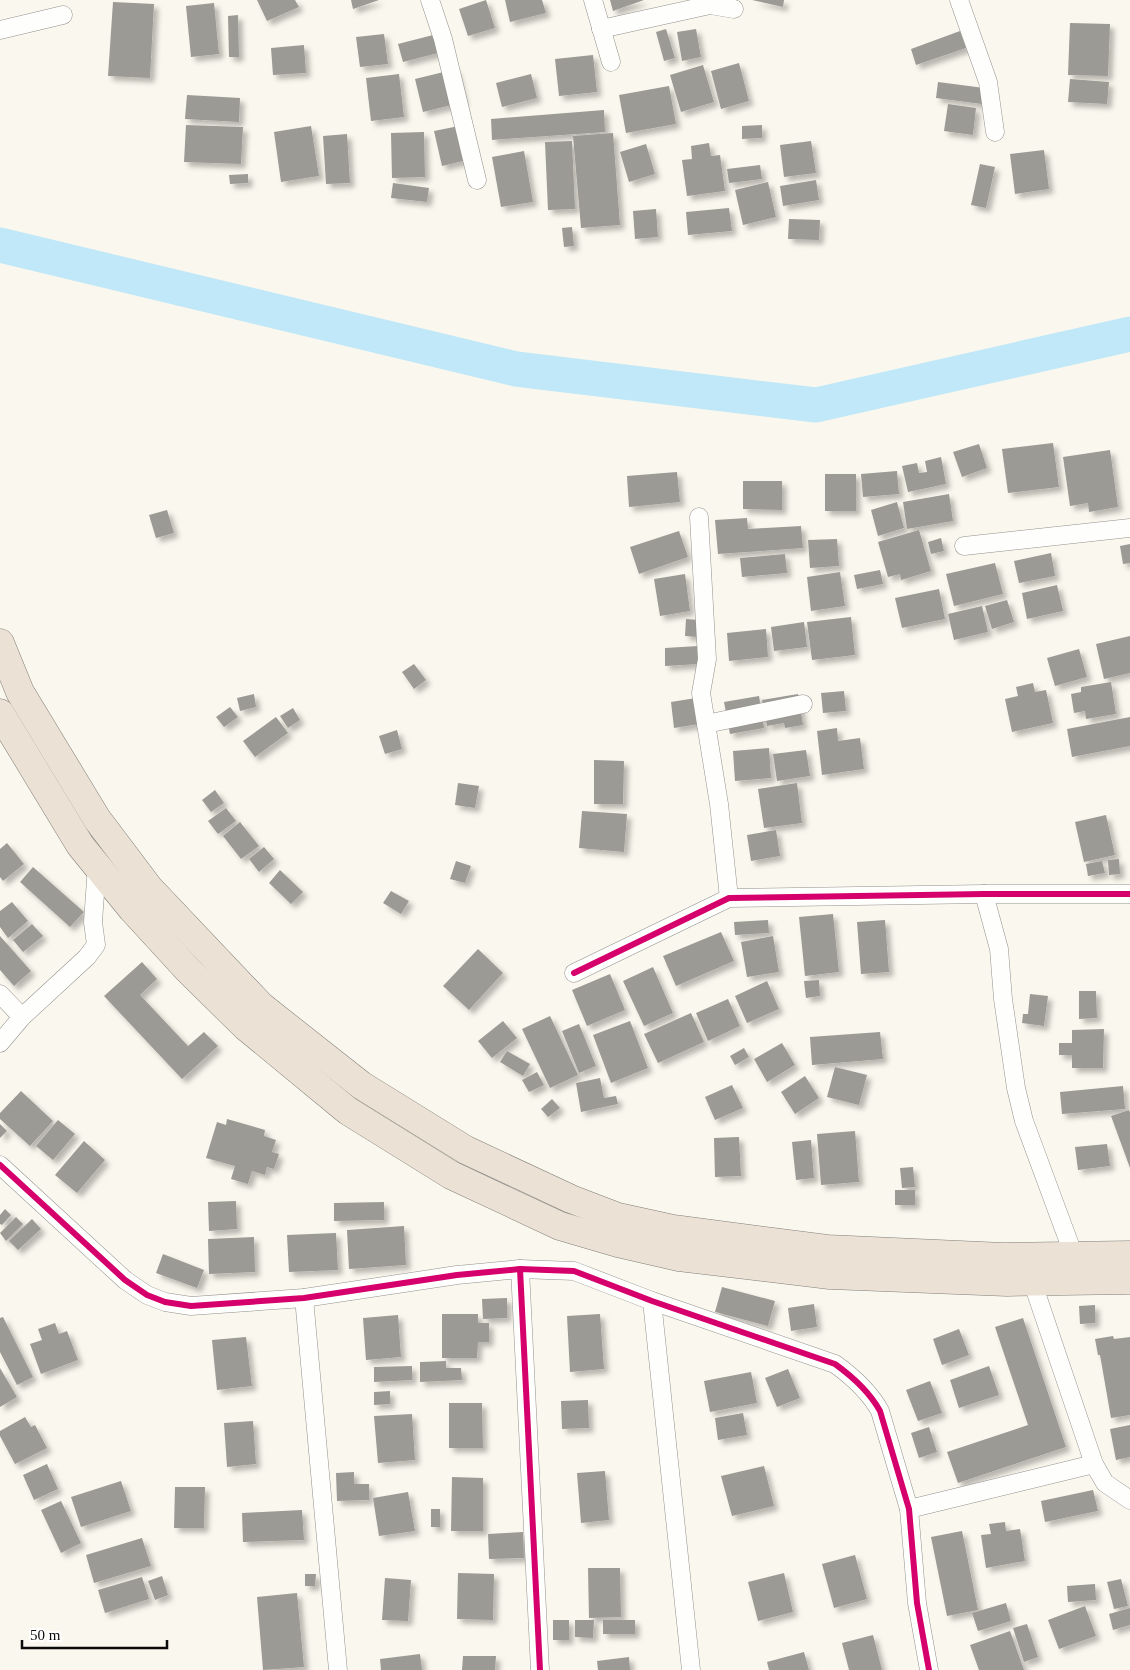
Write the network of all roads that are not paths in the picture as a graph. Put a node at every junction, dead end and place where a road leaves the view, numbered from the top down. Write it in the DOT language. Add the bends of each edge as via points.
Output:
graph roads {
  1 [pos="430,0"];
  2 [pos="593,0"];
  3 [pos="959,0"];
  4 [pos="734,9"];
  5 [pos="63,16"];
  6 [pos="601,29"];
  7 [pos="0,30"];
  8 [pos="611,62"];
  9 [pos="995,132"];
  10 [pos="477,180"];
  11 [pos="699,517"];
  12 [pos="1130,528"];
  13 [pos="964,546"];
  14 [pos="0,643"];
  15 [pos="803,704"];
  16 [pos="0,713"];
  17 [pos="706,724"];
  18 [pos="97,866"];
  19 [pos="984,894"];
  20 [pos="1130,894"];
  21 [pos="729,898"];
  22 [pos="574,973"];
  23 [pos="0,994"];
  24 [pos="22,1017"];
  25 [pos="0,1042"];
  26 [pos="0,1165"];
  27 [pos="1130,1255"];
  28 [pos="1074,1256"];
  29 [pos="520,1269"];
  30 [pos="1028,1269"];
  31 [pos="1130,1280"];
  32 [pos="304,1298"];
  33 [pos="652,1301"];
  34 [pos="1094,1464"];
  35 [pos="1130,1500"];
  36 [pos="909,1509"];
  37 [pos="338,1670"];
  38 [pos="540,1670"];
  39 [pos="690,1670"];
  40 [pos="929,1670"];
  1 -- 10 [label="street" via="443,39"];
  2 -- 6 [label="street"];
  3 -- 9 [label="street" via="988,82"];
  4 -- 6 [label="street" via="710,5"];
  5 -- 7 [label="street"];
  6 -- 8 [label="street"];
  11 -- 17 [label="street" via="706,659 701,693"];
  12 -- 13 [label="street"];
  14 -- 30 [label="highway" via="20,692 87,803 149,888 261,1006 361,1085 466,1150 571,1199 618,1216 672,1229 827,1249"];
  15 -- 17 [label="street"];
  16 -- 18 [label="highway" via="80,845"];
  17 -- 21 [label="street"];
  18 -- 24 [label="street" via="93,922 96,945"];
  18 -- 30 [label="highway" via="150,930 246,1027 348,1111 451,1175 560,1226 679,1257 830,1275 1007,1282"];
  19 -- 20 [label="street"];
  19 -- 21 [label="street"];
  19 -- 28 [label="street" via="999,950 1016,1088 1024,1121"];
  21 -- 22 [label="street"];
  23 -- 24 [label="street"];
  24 -- 25 [label="street"];
  26 -- 32 [label="street" via="125,1280 147,1295 190,1306"];
  27 -- 28 [label="highway"];
  28 -- 30 [label="highway"];
  29 -- 32 [label="street"];
  29 -- 33 [label="street" via="574,1271"];
  29 -- 38 [label="street"];
  30 -- 31 [label="highway"];
  30 -- 34 [label="street"];
  32 -- 37 [label="street"];
  33 -- 36 [label="street" via="835,1364 855,1379 880,1411"];
  33 -- 39 [label="street"];
  34 -- 35 [label="street" via="1105,1483"];
  34 -- 36 [label="street"];
  36 -- 40 [label="street" via="917,1603"];
}
